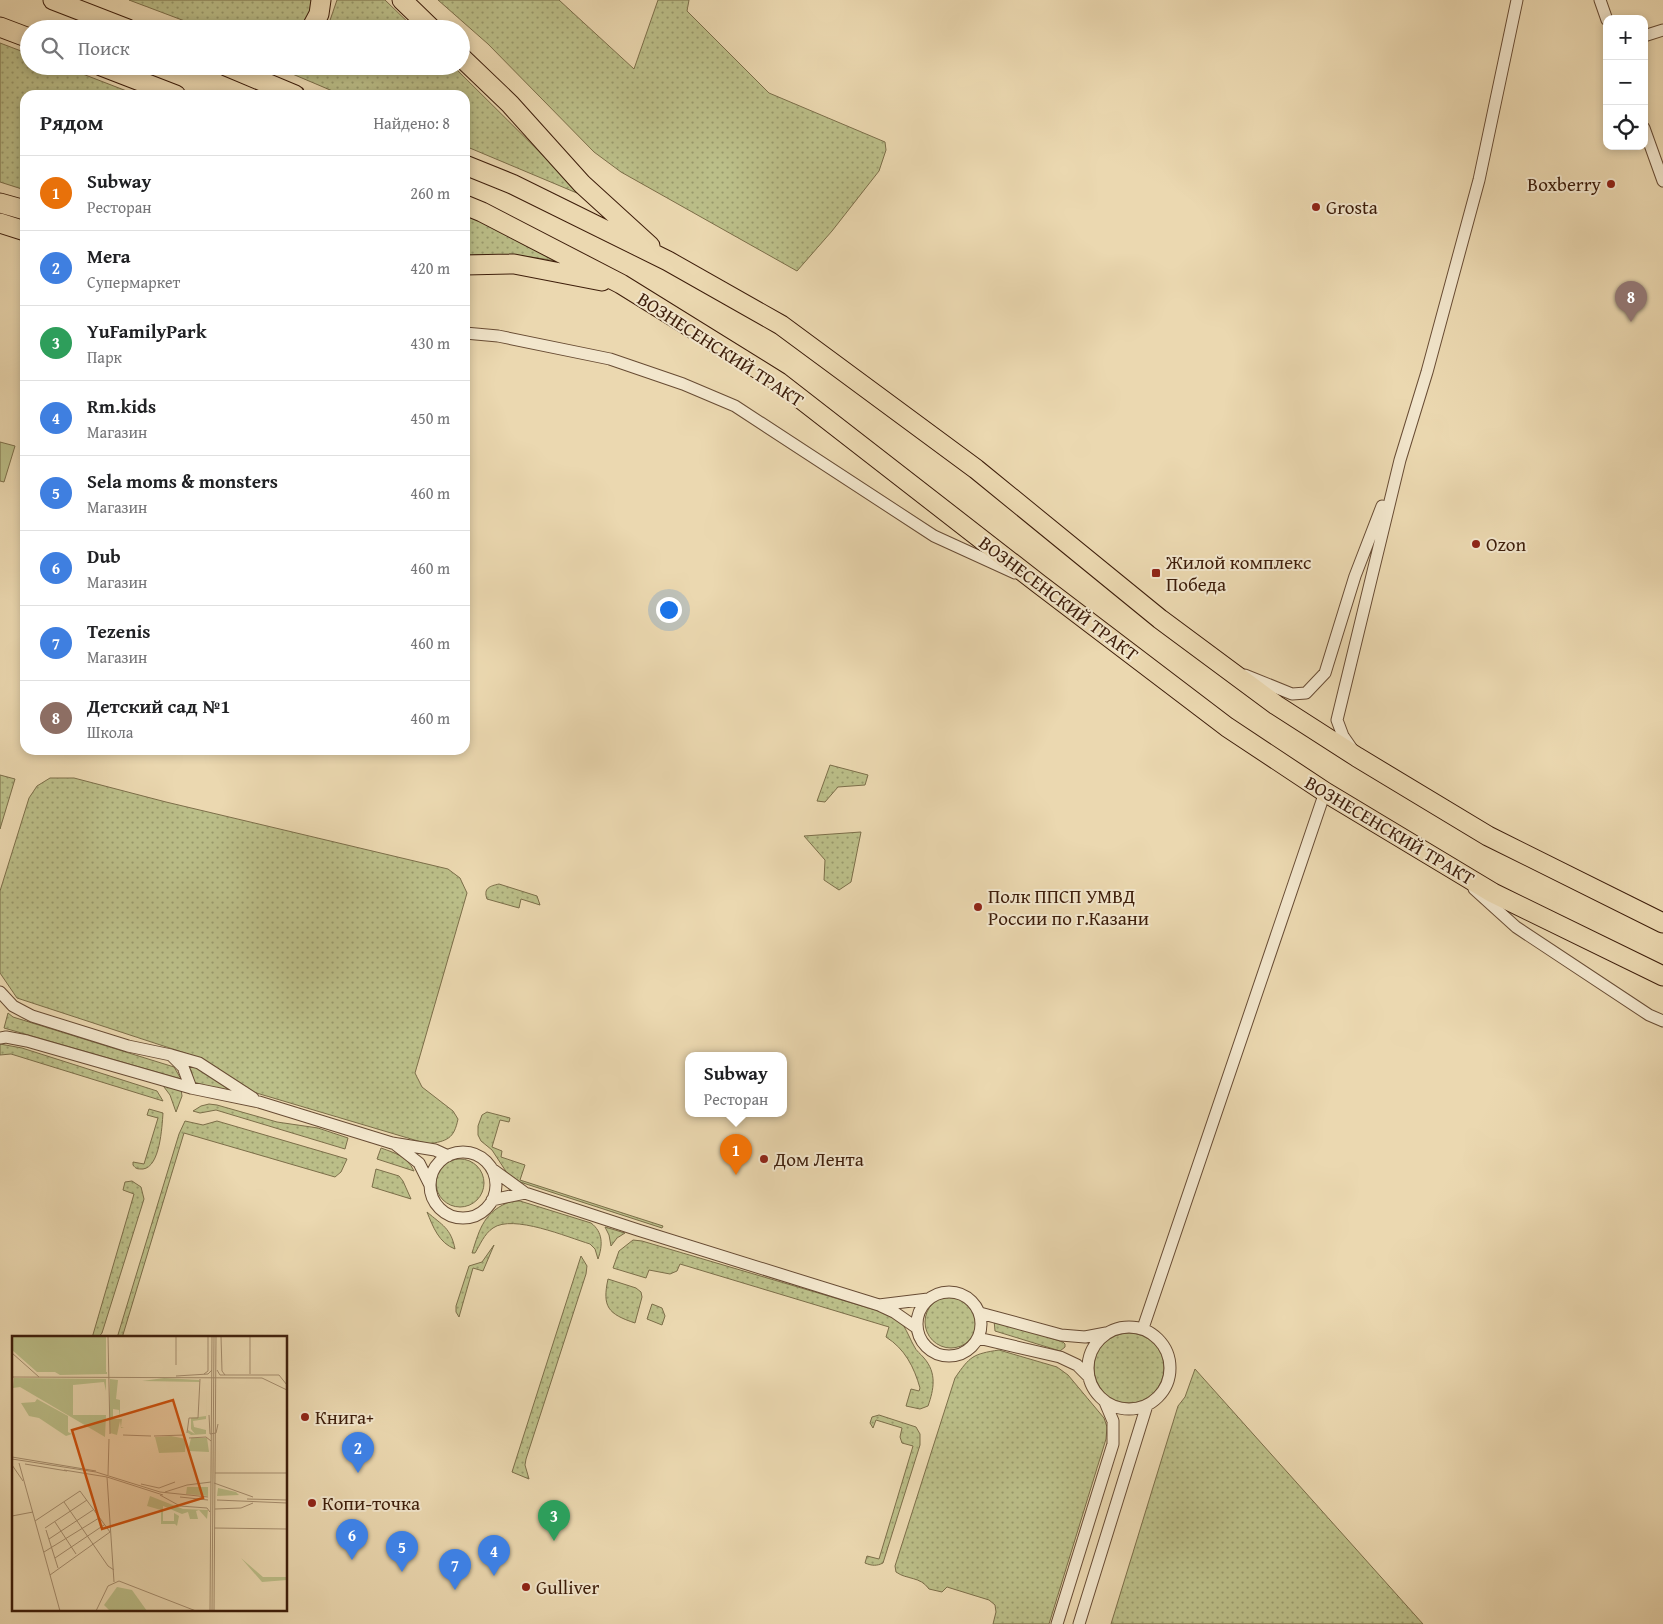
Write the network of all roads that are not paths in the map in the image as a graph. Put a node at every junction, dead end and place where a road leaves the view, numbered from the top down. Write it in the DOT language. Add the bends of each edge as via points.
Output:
graph roads {
  1 [pos="53,0"];
  2 [pos="321,0"];
  3 [pos="402,0"];
  4 [pos="1518,0"];
  5 [pos="1600,0"];
  6 [pos="1605,15"];
  7 [pos="105,20"];
  8 [pos="316,20"];
  9 [pos="423,20"];
  10 [pos="0,27"];
  11 [pos="1663,30"];
  12 [pos="20,35"];
  13 [pos="1648,35"];
  14 [pos="470,66"];
  15 [pos="125,75"];
  16 [pos="247,75"];
  17 [pos="163,90"];
  18 [pos="283,90"];
  19 [pos="1648,139"];
  20 [pos="470,167"];
  21 [pos="1662,176"];
  22 [pos="0,202"];
  23 [pos="470,207"];
  24 [pos="20,208"];
  25 [pos="0,223"];
  26 [pos="20,229"];
  27 [pos="668,262"];
  28 [pos="470,266"];
  29 [pos="621,284"];
  30 [pos="470,333"];
  31 [pos="1400,460"];
  32 [pos="1039,584"];
  33 [pos="1222,665"];
  34 [pos="1357,757"];
  35 [pos="1325,792"];
  36 [pos="1446,865"];
  37 [pos="1663,924"];
  38 [pos="1663,976"];
  39 [pos="0,992"];
  40 [pos="1663,1021"];
  41 [pos="0,1038"];
  42 [pos="171,1055"];
  43 [pos="191,1088"];
  44 [pos="259,1102"];
  45 [pos="392,1143"];
  46 [pos="448,1156"];
  47 [pos="492,1169"];
  48 [pos="430,1186"];
  49 [pos="525,1193"];
  50 [pos="492,1200"];
  51 [pos="928,1299"];
  52 [pos="879,1305"];
  53 [pos="980,1312"];
  54 [pos="917,1328"];
  55 [pos="1143,1328"];
  56 [pos="1106,1333"];
  57 [pos="978,1338"];
  58 [pos="1089,1377"];
  59 [pos="1105,1402"];
  60 [pos="1147,1405"];
  61 [pos="1057,1624"];
  62 [pos="1078,1624"];
  1 -- 7 [label="main road"];
  2 -- 8 [label="main road"];
  3 -- 9 [label="main road"];
  4 -- 31 [label="street" via="1479,180"];
  5 -- 6 [label="street"];
  10 -- 12 [label="main road"];
  11 -- 13 [label="street"];
  14 -- 27 [label="main road" via="510,104 582,184"];
  15 -- 17 [label="main road"];
  16 -- 18 [label="main road"];
  19 -- 21 [label="street"];
  20 -- 27 [label="main road" via="512,184"];
  22 -- 24 [label="main road"];
  23 -- 29 [label="main road, ВОЗНЕСЕНСКИЙ ТРАКТ"];
  25 -- 26 [label="main road"];
  27 -- 33 [label="main road" via="781,325 976,469 1160,619"];
  28 -- 29 [label="main road" via="514,264"];
  29 -- 32 [label="main road, ВОЗНЕСЕНСКИЙ ТРАКТ" via="779,382"];
  30 -- 32 [label="street" via="498,336 610,359 735,406 934,536"];
  31 -- 33 [label="street" via="1355,576 1325,673 1306,694 1292,694"];
  31 -- 34 [label="street" via="1337,720"];
  32 -- 35 [label="main road, ВОЗНЕСЕНСКИЙ ТРАКТ" via="1227,727"];
  33 -- 34 [label="main road" via="1276,705"];
  34 -- 37 [label="main road" via="1488,836"];
  35 -- 36 [label="main road, ВОЗНЕСЕНСКИЙ ТРАКТ"];
  35 -- 55 [label="street"];
  36 -- 38 [label="main road, ВОЗНЕСЕНСКИЙ ТРАКТ" via="1493,893"];
  36 -- 40 [label="street" via="1516,927"];
  39 -- 42 [label="street" via="13,1006 32,1016 128,1046"];
  41 -- 43 [label="street" via="26,1041"];
  42 -- 43 [label="street" via="183,1067"];
  42 -- 44 [label="street" via="199,1063"];
  43 -- 44 [label="street"];
  44 -- 45 [label="street"];
  45 -- 46 [label="street" via="435,1150"];
  45 -- 48 [label="street" via="419,1163"];
  46 -- 47 [label="street" via="464,1152 472,1154"];
  46 -- 48 [label="street" via="434,1168"];
  47 -- 49 [label="street"];
  47 -- 50 [label="street" via="496,1190"];
  48 -- 50 [label="street" via="436,1205 453,1217 477,1215"];
  49 -- 50 [label="street"];
  49 -- 52 [label="street"];
  51 -- 52 [label="street"];
  51 -- 53 [label="street" via="947,1291 957,1292 971,1300"];
  51 -- 54 [label="street" via="917,1316"];
  52 -- 54 [label="street"];
  53 -- 56 [label="street" via="1061,1335 1085,1337"];
  53 -- 57 [label="street"];
  54 -- 57 [label="street" via="924,1345 941,1356 961,1354"];
  55 -- 56 [label="street" via="1130,1326"];
  55 -- 60 [label="street" via="1166,1347 1171,1368 1164,1392"];
  56 -- 58 [label="street" via="1090,1355"];
  57 -- 58 [label="street" via="1060,1358 1077,1365"];
  58 -- 59 [label="street" via="1093,1388"];
  59 -- 60 [label="street" via="1124,1409"];
  59 -- 61 [label="street" via="1113,1421 1113,1444"];
  60 -- 62 [label="street"];
}
